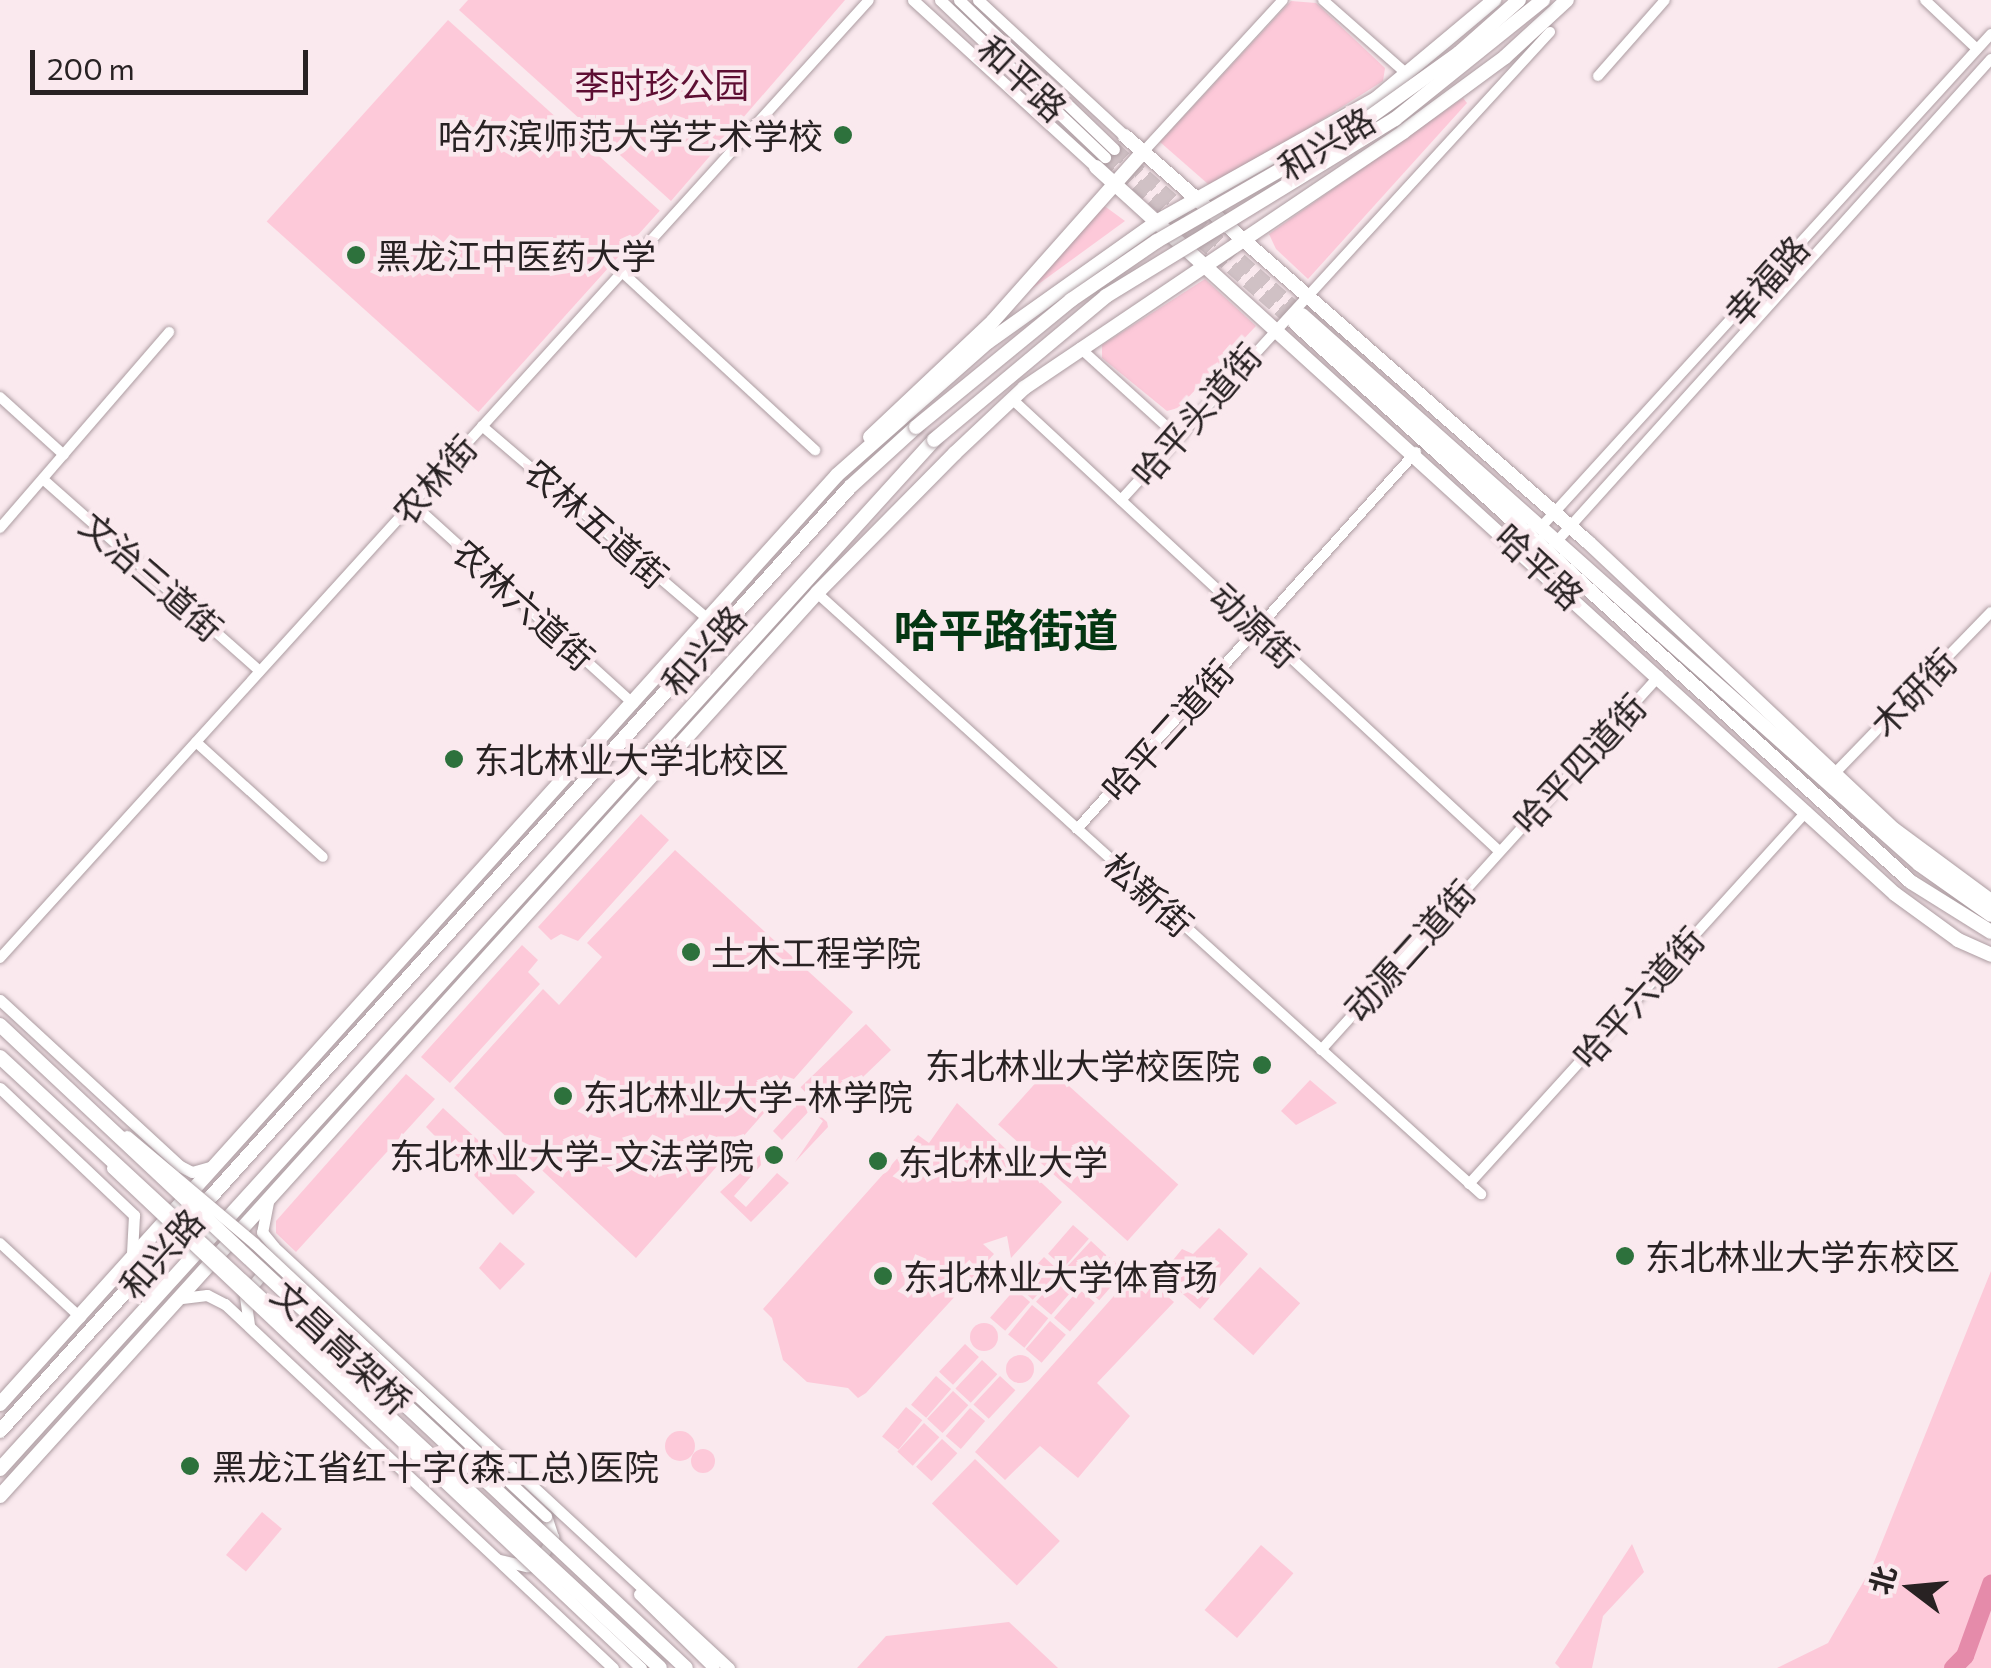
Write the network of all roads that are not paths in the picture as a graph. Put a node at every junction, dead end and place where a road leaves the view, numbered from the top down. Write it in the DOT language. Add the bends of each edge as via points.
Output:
graph roads {
  1 [pos="869,0"];
  2 [pos="913,0"];
  3 [pos="940,0"];
  4 [pos="959,0"];
  5 [pos="978,0"];
  6 [pos="1283,0"];
  7 [pos="1323,0"];
  8 [pos="1494,0"];
  9 [pos="1519,0"];
  10 [pos="1542,0"];
  11 [pos="1567,0"];
  12 [pos="1666,0"];
  13 [pos="1924,0"];
  14 [pos="1550,32"];
  15 [pos="1991,34"];
  16 [pos="1978,49"];
  17 [pos="1991,59"];
  18 [pos="1408,75"];
  19 [pos="1598,76"];
  20 [pos="1126,136"];
  21 [pos="1144,152"];
  22 [pos="1105,158"];
  23 [pos="1115,184"];
  24 [pos="1198,200"];
  25 [pos="1158,220"];
  26 [pos="1241,240"];
  27 [pos="1202,265"];
  28 [pos="622,272"];
  29 [pos="1303,295"];
  30 [pos="1272,329"];
  31 [pos="169,332"];
  32 [pos="1080,348"];
  33 [pos="0,397"];
  34 [pos="1012,399"];
  35 [pos="482,426"];
  36 [pos="1177,436"];
  37 [pos="1472,440"];
  38 [pos="815,450"];
  39 [pos="1416,452"];
  40 [pos="64,455"];
  41 [pos="904,471"];
  42 [pos="837,475"];
  43 [pos="44,480"];
  44 [pos="850,487"];
  45 [pos="1121,500"];
  46 [pos="412,503"];
  47 [pos="1500,505"];
  48 [pos="1554,512"];
  49 [pos="1542,526"];
  50 [pos="1570,527"];
  51 [pos="0,528"];
  52 [pos="1558,540"];
  53 [pos="772,550"];
  54 [pos="1527,554"];
  55 [pos="812,599"];
  56 [pos="1991,612"];
  57 [pos="710,621"];
  58 [pos="1258,628"];
  59 [pos="260,672"];
  60 [pos="1659,676"];
  61 [pos="635,704"];
  62 [pos="196,742"];
  63 [pos="1835,773"];
  64 [pos="1806,811"];
  65 [pos="1077,829"];
  66 [pos="1498,850"];
  67 [pos="323,857"];
  68 [pos="1991,902"];
  69 [pos="1991,915"];
  70 [pos="1991,932"];
  71 [pos="1991,955"];
  72 [pos="0,958"];
  73 [pos="0,1000"];
  74 [pos="0,1025"];
  75 [pos="1321,1050"];
  76 [pos="0,1057"];
  77 [pos="0,1088"];
  78 [pos="74,1094"];
  79 [pos="61,1114"];
  80 [pos="146,1136"];
  81 [pos="230,1157"];
  82 [pos="104,1184"];
  83 [pos="1469,1184"];
  84 [pos="271,1194"];
  85 [pos="1480,1194"];
  86 [pos="261,1207"];
  87 [pos="0,1243"];
  88 [pos="127,1266"];
  89 [pos="299,1271"];
  90 [pos="182,1298"];
  91 [pos="81,1318"];
  92 [pos="252,1329"];
  93 [pos="126,1330"];
  94 [pos="0,1404"];
  95 [pos="48,1416"];
  96 [pos="0,1431"];
  97 [pos="34,1457"];
  98 [pos="0,1469"];
  99 [pos="0,1496"];
  100 [pos="496,1559"];
  101 [pos="623,1572"];
  102 [pos="613,1668"];
  103 [pos="641,1668"];
  104 [pos="660,1668"];
  105 [pos="686,1668"];
  106 [pos="714,1668"];
  107 [pos="729,1668"];
  1 -- 28 [label="street, 农林街"];
  2 -- 22 [label="main road"];
  3 -- 22 [label="main road, 和平路"];
  4 -- 22 [label="main road, 和平路"];
  5 -- 20 [label="main road"];
  6 -- 21 [label="street"];
  7 -- 18 [label="street"];
  8 -- 18 [label="highway, 和兴路"];
  9 -- 44 [label="highway, 和兴路, bridge" via="1460,53 1363,122 1156,241 1071,300"];
  10 -- 41 [label="highway, bridge" via="1395,119 1174,250 1080,315"];
  11 -- 26 [label="highway, 和兴路" via="1432,111"];
  12 -- 19 [label="street"];
  13 -- 16 [label="street"];
  14 -- 29 [label="street, 哈平头道街"];
  15 -- 16 [label="street, 幸福路"];
  16 -- 48 [label="street, 幸福路"];
  17 -- 50 [label="street, 幸福路"];
  18 -- 24 [label="highway, 和兴路"];
  20 -- 21 [label="highway, 哈平路"];
  21 -- 23 [label="highway, 和兴路"];
  21 -- 24 [label="highway, 哈平路"];
  22 -- 23 [label="highway, 哈平路"];
  23 -- 25 [label="highway, 哈平路"];
  23 -- 42 [label="highway, 和兴路" via="993,321 901,402"];
  24 -- 25 [label="highway, 和兴路"];
  24 -- 26 [label="highway, 哈平路"];
  25 -- 27 [label="highway, 哈平路"];
  25 -- 42 [label="highway, 和兴路" via="988,342"];
  26 -- 27 [label="highway, 和兴路"];
  26 -- 29 [label="highway, 哈平路"];
  27 -- 30 [label="highway, 哈平路"];
  27 -- 32 [label="highway, 和兴路"];
  28 -- 35 [label="street, 农林街"];
  28 -- 38 [label="street"];
  29 -- 30 [label="street, 哈平头道街"];
  29 -- 37 [label="highway, 哈平路"];
  30 -- 36 [label="street, 哈平头道街"];
  30 -- 39 [label="highway, 哈平路"];
  31 -- 40 [label="street"];
  32 -- 34 [label="highway, 和兴路"];
  32 -- 36 [label="street"];
  33 -- 40 [label="street"];
  34 -- 45 [label="street, 动源街"];
  34 -- 55 [label="highway, 和兴路"];
  35 -- 46 [label="street, 农林街"];
  35 -- 57 [label="street, 农林五道街"];
  36 -- 45 [label="street, 哈平头道街"];
  37 -- 48 [label="highway, 哈平路"];
  37 -- 49 [label="highway"];
  39 -- 54 [label="highway, 哈平路"];
  39 -- 58 [label="street, 哈平二道街"];
  40 -- 43 [label="street"];
  41 -- 55 [label="highway"];
  41 -- 93 [label="highway"];
  42 -- 53 [label="highway, 和兴路"];
  43 -- 51 [label="street"];
  43 -- 59 [label="street, 文治三道街"];
  44 -- 53 [label="highway"];
  44 -- 96 [label="highway, 和兴路"];
  45 -- 58 [label="street, 动源街"];
  46 -- 59 [label="street, 农林街"];
  46 -- 61 [label="street, 农林六道街"];
  47 -- 49 [label="highway, 哈平路" via="1299,319"];
  47 -- 54 [label="highway"];
  47 -- 70 [label="highway, 哈平路" via="1912,882"];
  48 -- 49 [label="street, 幸福路"];
  48 -- 50 [label="highway, 哈平路"];
  49 -- 52 [label="highway, 哈平路"];
  50 -- 52 [label="street, 幸福路"];
  50 -- 63 [label="highway, 哈平路"];
  52 -- 69 [label="highway, 哈平路" via="1919,864"];
  53 -- 57 [label="highway, 和兴路"];
  54 -- 60 [label="highway, 哈平路"];
  55 -- 65 [label="street, 松新街"];
  55 -- 84 [label="highway, 和兴路"];
  56 -- 63 [label="street, 木研街"];
  57 -- 61 [label="highway, 和兴路"];
  58 -- 65 [label="street, 哈平二道街"];
  58 -- 66 [label="street, 动源街"];
  59 -- 62 [label="street, 农林街"];
  60 -- 64 [label="highway, 哈平路"];
  60 -- 66 [label="street, 哈平四道街"];
  61 -- 81 [label="highway, 和兴路"];
  62 -- 67 [label="street"];
  62 -- 72 [label="street, 农林街"];
  63 -- 68 [label="highway, 哈平路" via="1931,860"];
  64 -- 71 [label="highway, 哈平路" via="1895,894 1958,940"];
  64 -- 83 [label="street, 哈平六道街"];
  65 -- 75 [label="street, 松新街"];
  66 -- 75 [label="street, 动源二道街"];
  73 -- 80 [label="main road"];
  74 -- 78 [label="highway, 文昌高架桥, bridge"];
  75 -- 83 [label="street, 松新街"];
  76 -- 79 [label="highway, 文昌高架桥, bridge"];
  77 -- 82 [label="main road"];
  78 -- 100 [label="main road, bridge" via="254,1243 546,1516 553,1537 540,1559 526,1566"];
  78 -- 105 [label="highway, 文昌高架桥, bridge"];
  79 -- 103 [label="main road, bridge" via="209,1266"];
  79 -- 104 [label="highway, 文昌高架桥, bridge"];
  80 -- 81 [label="main road" via="192,1172"];
  80 -- 82 [label="main road" via="153,1154 148,1171 124,1189"];
  81 -- 88 [label="highway, 和兴路"];
  82 -- 88 [label="main road" via="137,1222"];
  83 -- 85 [label="street, 松新街"];
  84 -- 86 [label="highway, 和兴路"];
  84 -- 89 [label="main road" via="262,1232"];
  86 -- 90 [label="highway, 和兴路"];
  86 -- 93 [label="highway"];
  87 -- 91 [label="street"];
  88 -- 91 [label="highway, 和兴路"];
  89 -- 92 [label="main road" via="274,1265 255,1278 244,1306"];
  89 -- 101 [label="main road"];
  90 -- 92 [label="main road" via="217,1298"];
  90 -- 97 [label="highway, 和兴路"];
  91 -- 94 [label="highway, 和兴路"];
  92 -- 100 [label="main road"];
  93 -- 95 [label="highway"];
  95 -- 97 [label="highway"];
  95 -- 98 [label="highway"];
  97 -- 99 [label="highway, 和兴路"];
  100 -- 102 [label="main road"];
  101 -- 106 [label="main road" via="652,1612"];
  101 -- 107 [label="main road"];
}
